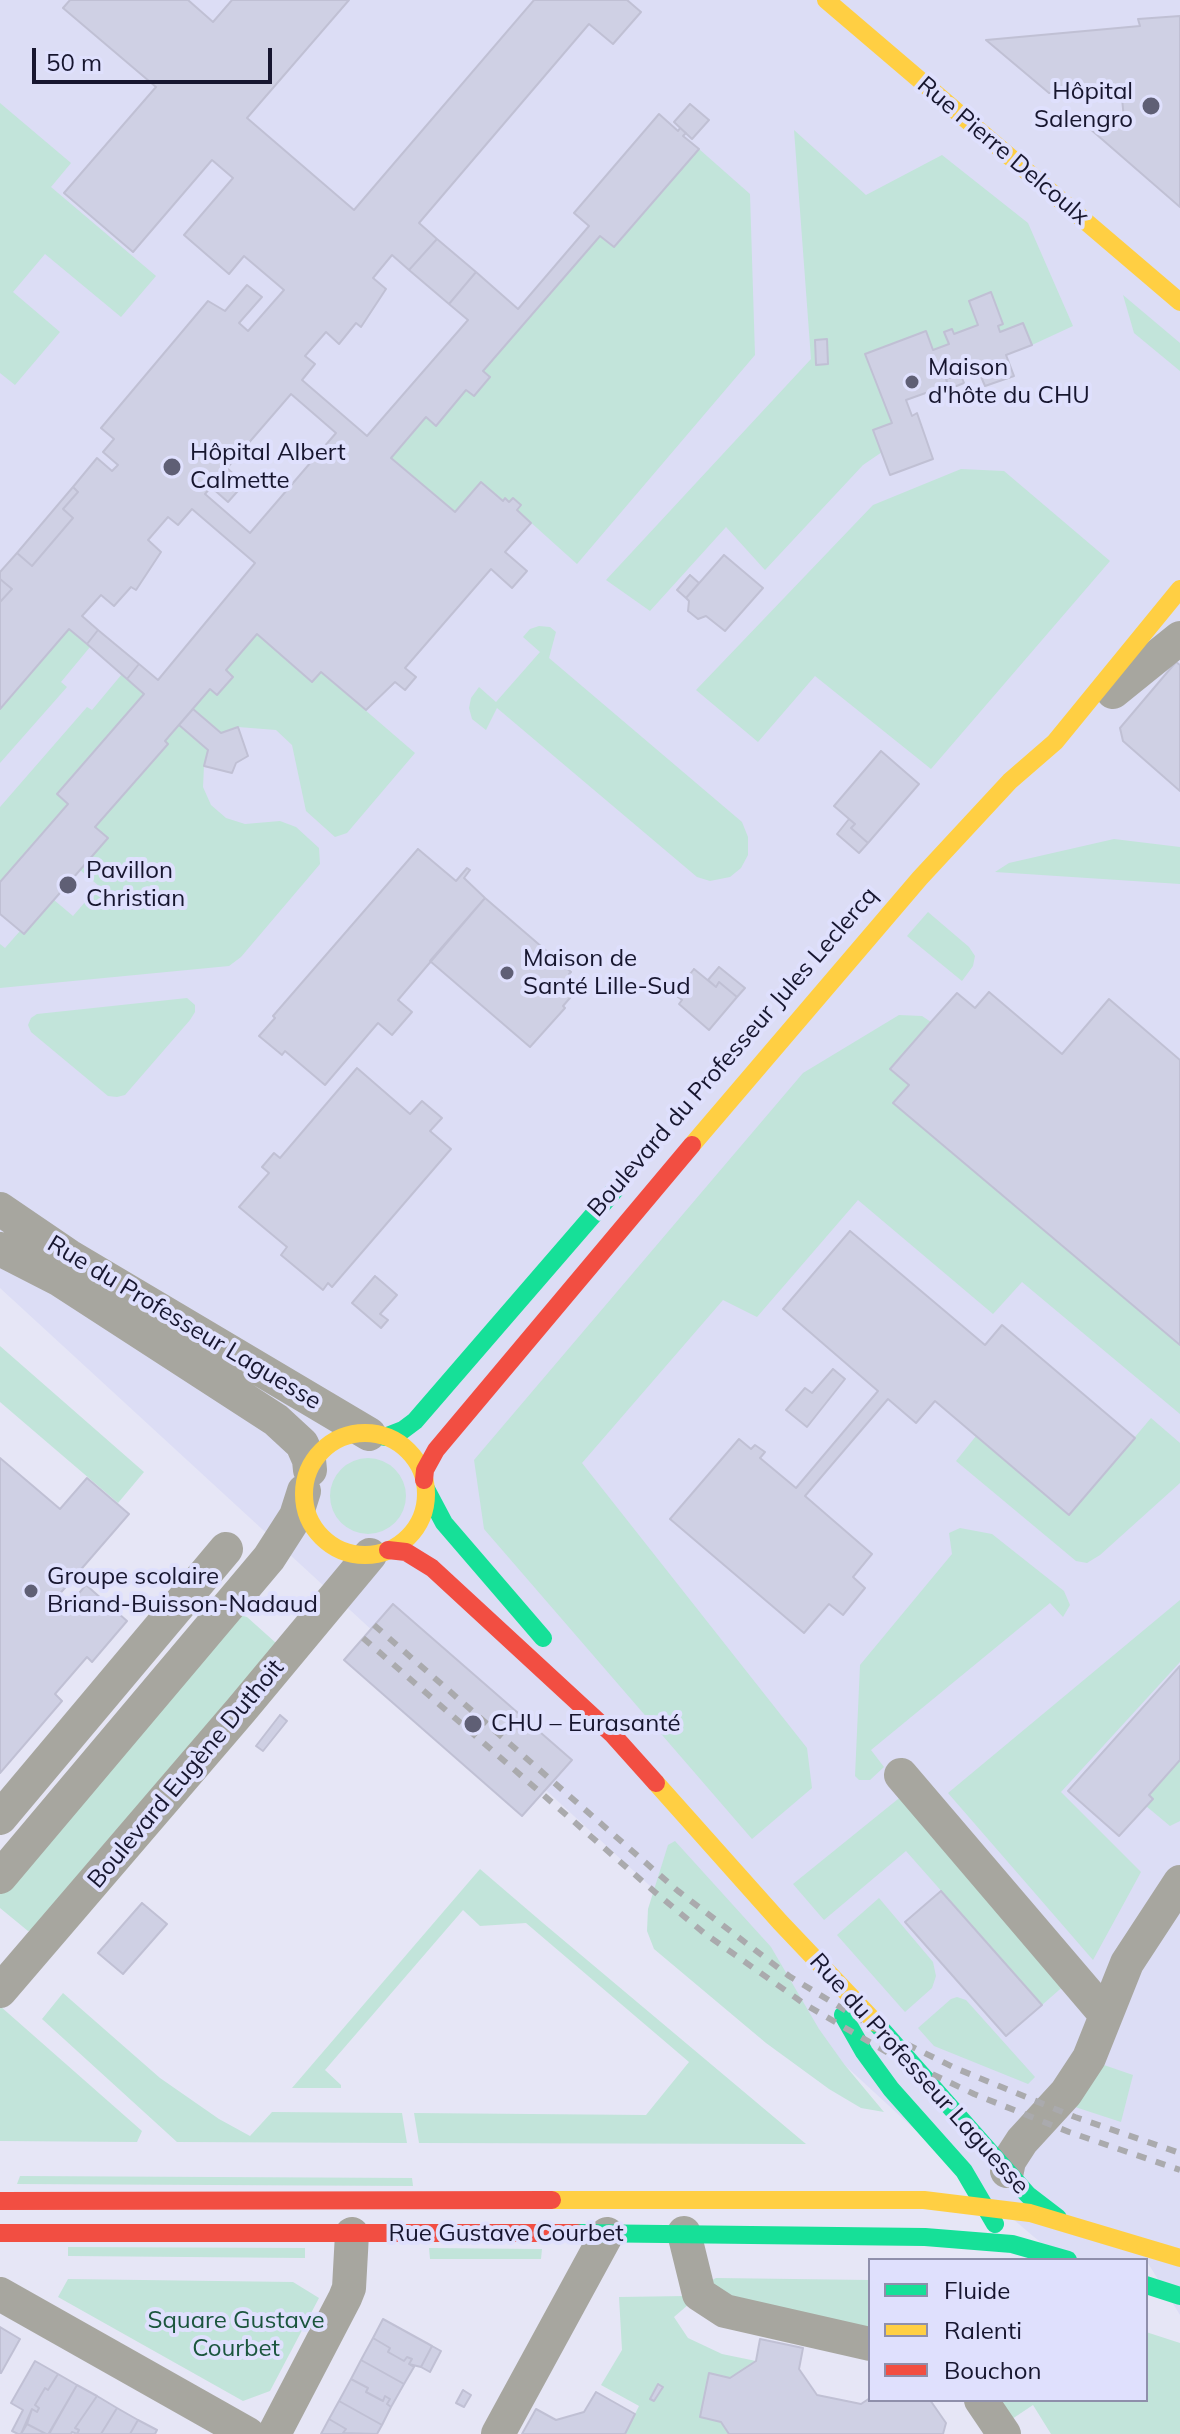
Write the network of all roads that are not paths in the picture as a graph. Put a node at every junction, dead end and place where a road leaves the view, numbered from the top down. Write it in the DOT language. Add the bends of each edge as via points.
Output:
graph roads {
  1 [pos="826,0"];
  2 [pos="1180,302"];
  3 [pos="1180,589"];
  4 [pos="1180,638"];
  5 [pos="1099,686"];
  6 [pos="1066,729"];
  7 [pos="1026,742"];
  8 [pos="633,1168"];
  9 [pos="0,1209"];
  10 [pos="0,1249"];
  11 [pos="377,1435"];
  12 [pos="307,1481"];
  13 [pos="425,1484"];
  14 [pos="226,1549"];
  15 [pos="379,1553"];
  16 [pos="550,1646"];
  17 [pos="570,1670"];
  18 [pos="901,1775"];
  19 [pos="662,1787"];
  20 [pos="0,1818"];
  21 [pos="0,1877"];
  22 [pos="1180,1882"];
  23 [pos="780,1922"];
  24 [pos="0,1991"];
  25 [pos="1105,2014"];
  26 [pos="1007,2171"];
  27 [pos="0,2201"];
  28 [pos="985,2205"];
  29 [pos="1063,2221"];
  30 [pos="0,2233"];
  31 [pos="684,2233"];
  32 [pos="352,2234"];
  33 [pos="607,2234"];
  34 [pos="1012,2244"];
  35 [pos="1061,2258"];
  36 [pos="1180,2258"];
  37 [pos="1148,2286"];
  38 [pos="0,2294"];
  39 [pos="1180,2296"];
  40 [pos="868,2344"];
  41 [pos="982,2402"];
  42 [pos="248,2434"];
  43 [pos="274,2434"];
  44 [pos="498,2434"];
  45 [pos="1004,2434"];
  1 -- 2 [label="street, Rue Pierre Delcoulx"];
  3 -- 5 [label="street, Boulevard du Professeur Jules Leclercq"];
  4 -- 6 [label="street, Boulevard du Professeur Jules Leclercq"];
  5 -- 6 [label="street, Boulevard du Professeur Jules Leclercq"];
  5 -- 7 [label="street, Boulevard du Professeur Jules Leclercq"];
  6 -- 13 [label="street, Boulevard du Professeur Jules Leclercq" via="920,878 685,1152 443,1442 429,1461"];
  8 -- 11 [label="street, Boulevard du Professeur Jules Leclercq" via="415,1421 403,1430"];
  9 -- 11 [label="street, Rue du Professeur Laguesse" via="69,1256"];
  10 -- 12 [label="street, Rue du Professeur Laguesse" via="60,1280 276,1420 302,1444 309,1460"];
  11 -- 12 [label="street" via="353,1435 330,1445 318,1456"];
  11 -- 13 [label="street" via="413,1457"];
  12 -- 15 [label="street" via="308,1515 320,1535 346,1552"];
  12 -- 21 [label="street" via="296,1516 269,1558"];
  13 -- 15 [label="street" via="419,1522 402,1542"];
  13 -- 16 [label="street" via="435,1510 458,1542"];
  14 -- 20 [label="street"];
  15 -- 19 [label="street, Rue du Professeur Laguesse" via="406,1552 432,1568 567,1690"];
  15 -- 24 [label="street, Boulevard Eugène Duthoit"];
  17 -- 19 [label="street, Rue du Professeur Laguesse"];
  18 -- 25 [label="street"];
  19 -- 23 [label="street, Rue du Professeur Laguesse"];
  22 -- 25 [label="street" via="1127,1963"];
  23 -- 26 [label="street, Rue du Professeur Laguesse"];
  23 -- 28 [label="street, Rue du Professeur Laguesse" via="877,2071 964,2171"];
  25 -- 26 [label="street" via="1089,2058 1066,2093 1022,2141"];
  26 -- 29 [label="street, Rue du Professeur Laguesse"];
  27 -- 28 [label="street, Rue Gustave Courbet" via="924,2200"];
  28 -- 29 [label="street, Rue Gustave Courbet"];
  28 -- 34 [label="street, Rue du Professeur Laguesse"];
  29 -- 36 [label="street"];
  30 -- 32 [label="street, Rue Gustave Courbet"];
  31 -- 33 [label="street, Rue Gustave Courbet"];
  31 -- 34 [label="street, Rue Gustave Courbet" via="925,2237"];
  31 -- 40 [label="street" via="699,2294 725,2311"];
  32 -- 33 [label="street, Rue Gustave Courbet"];
  32 -- 43 [label="street" via="349,2288"];
  33 -- 44 [label="street"];
  34 -- 35 [label="street, Rue Gustave Courbet"];
  37 -- 39 [label="street"];
  38 -- 42 [label="street"];
  41 -- 45 [label="street"];
}
